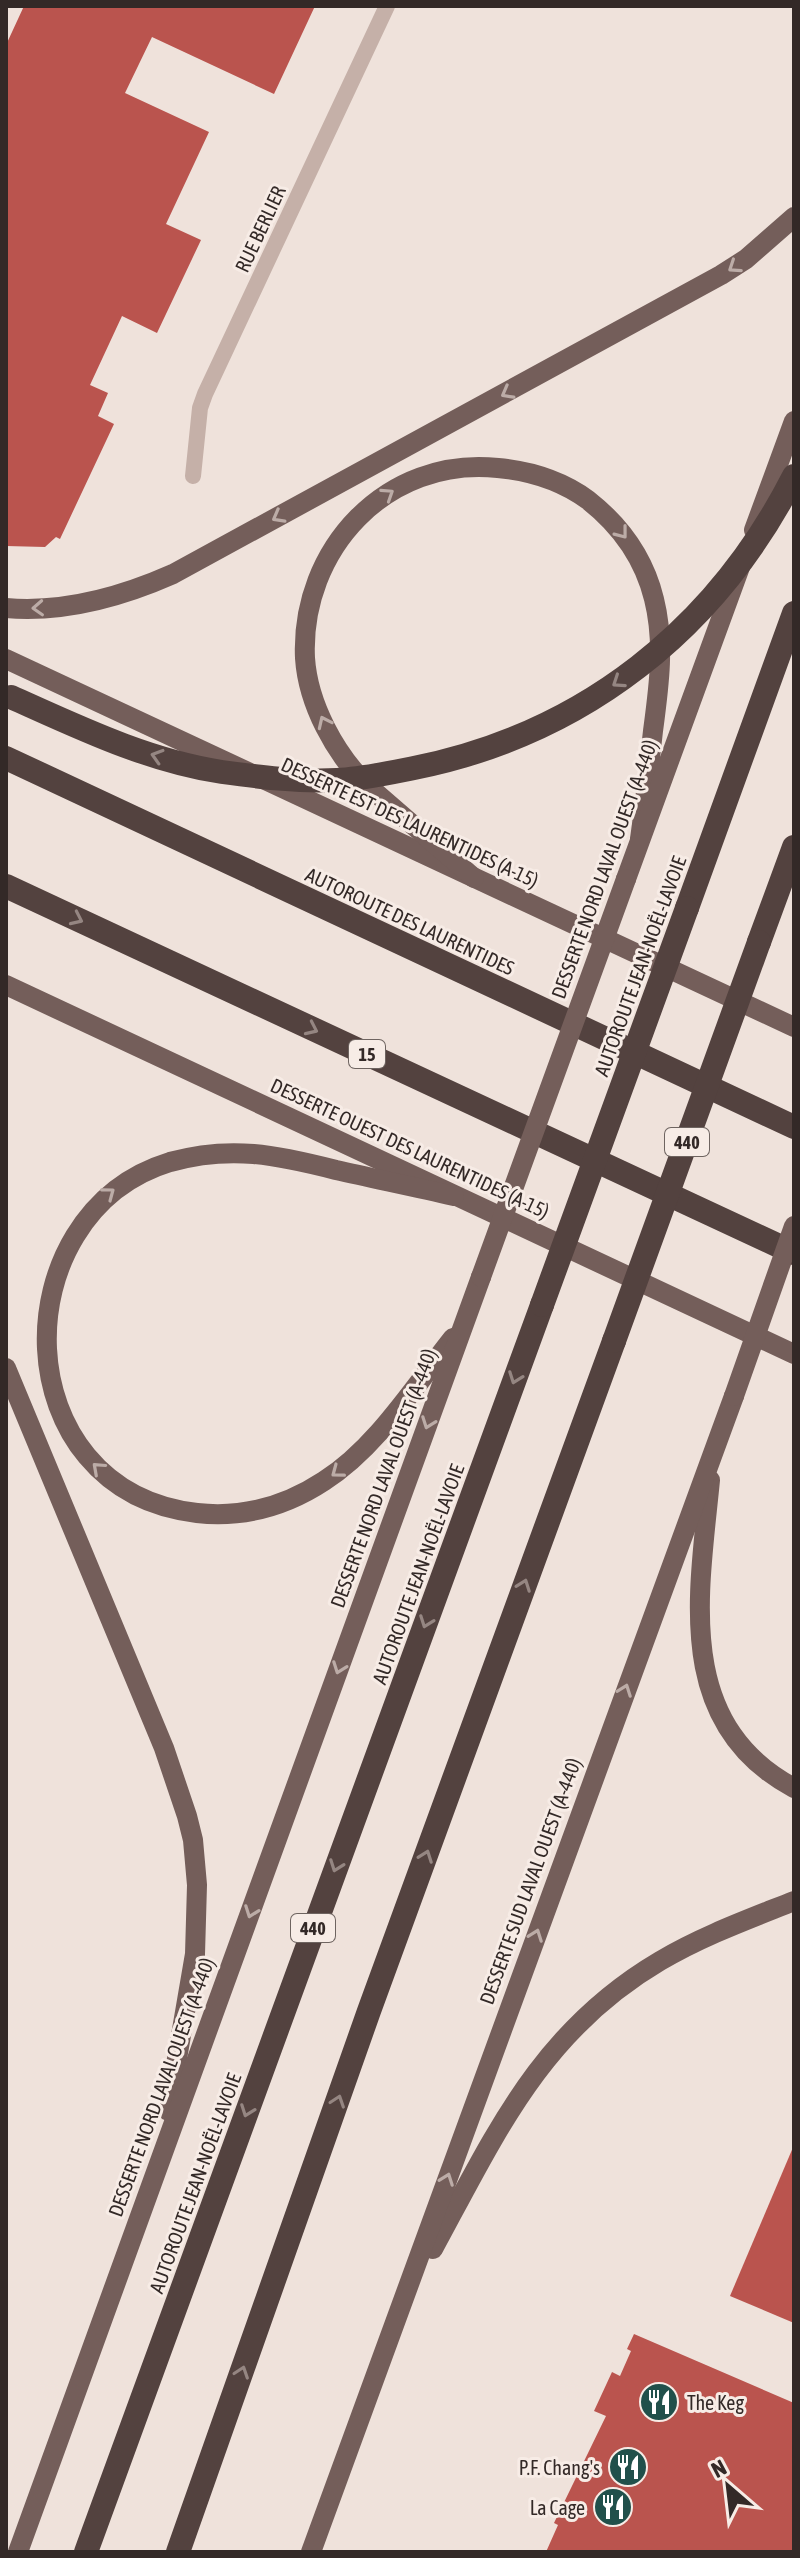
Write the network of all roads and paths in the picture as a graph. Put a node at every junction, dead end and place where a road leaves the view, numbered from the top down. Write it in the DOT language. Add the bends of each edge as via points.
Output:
graph roads {
  1 [pos="387,6"];
  2 [pos="794,217"];
  3 [pos="794,421"];
  4 [pos="193,476"];
  5 [pos="794,476"];
  6 [pos="6,608"];
  7 [pos="794,613"];
  8 [pos="6,659"];
  9 [pos="8,696"];
  10 [pos="6,758"];
  11 [pos="640,839"];
  12 [pos="794,847"];
  13 [pos="474,878"];
  14 [pos="6,886"];
  15 [pos="6,985"];
  16 [pos="794,1027"];
  17 [pos="741,1101"];
  18 [pos="794,1116"];
  19 [pos="794,1127"];
  20 [pos="454,1196"];
  21 [pos="794,1226"];
  22 [pos="794,1253"];
  23 [pos="464,1324"];
  24 [pos="794,1354"];
  25 [pos="6,1368"];
  26 [pos="713,1454"];
  27 [pos="794,1788"];
  28 [pos="794,1901"];
  29 [pos="161,2158"];
  30 [pos="402,2305"];
  31 [pos="18,2552"];
  32 [pos="86,2552"];
  33 [pos="178,2552"];
  34 [pos="311,2552"];
  1 -- 4 [label="street, RUE BERLIER" via="205,394"];
  2 -- 6 [label="main road, one-way" via="721,275 173,574 97,600"];
  3 -- 11 [label="main road, DESSERTE NORD LAVAL OUEST (A-440)"];
  5 -- 9 [label="highway, one-way, bridge" via="727,581 648,661 558,719 444,762 338,780 219,772 115,742"];
  7 -- 32 [label="highway, AUTOROUTE JEAN-NOËL-LAVOIE / 440, one-way, bridge"];
  8 -- 13 [label="main road, DESSERTE EST DES LAURENTIDES (A-15)"];
  10 -- 17 [label="highway, AUTOROUTE DES LAURENTIDES"];
  13 -- 11 [label="main road, one-way" via="353,769 322,719 306,668 312,595 337,542 378,500 440,471 492,467 557,482 612,520 641,562 657,612 661,656"];
  11 -- 23 [label="main road, DESSERTE NORD LAVAL OUEST (A-440), bridge"];
  33 -- 12 [label="highway, 440, one-way, bridge" via="369,2011"];
  13 -- 16 [label="main road, DESSERTE EST DES LAURENTIDES (A-15)"];
  14 -- 22 [label="highway, 15, one-way"];
  15 -- 20 [label="main road, DESSERTE OUEST DES LAURENTIDES (A-15)"];
  17 -- 18 [label="highway"];
  17 -- 19 [label="highway, AUTOROUTE DES LAURENTIDES"];
  23 -- 20 [label="main road, one-way" via="384,1427 342,1468 292,1499 221,1514 167,1507 134,1494 103,1473 62,1424 40,1359 41,1305 60,1248 100,1199 155,1167 209,1155 266,1154"];
  20 -- 24 [label="main road, DESSERTE OUEST DES LAURENTIDES (A-15)"];
  21 -- 26 [label="main road, DESSERTE SUD LAVAL OUEST (A-440), bridge"];
  23 -- 29 [label="main road, DESSERTE NORD LAVAL OUEST (A-440), one-way"];
  25 -- 29 [label="main road" via="164,1748 193,1840 197,1932"];
  26 -- 27 [label="main road" via="699,1600 703,1665 716,1706 738,1743"];
  30 -- 26 [label="main road, DESSERTE SUD LAVAL OUEST (A-440), one-way"];
  28 -- 30 [label="main road" via="659,1961 573,2028 513,2103"];
  29 -- 31 [label="main road, DESSERTE NORD LAVAL OUEST (A-440)"];
  30 -- 34 [label="main road, DESSERTE SUD LAVAL OUEST (A-440)"];
}
